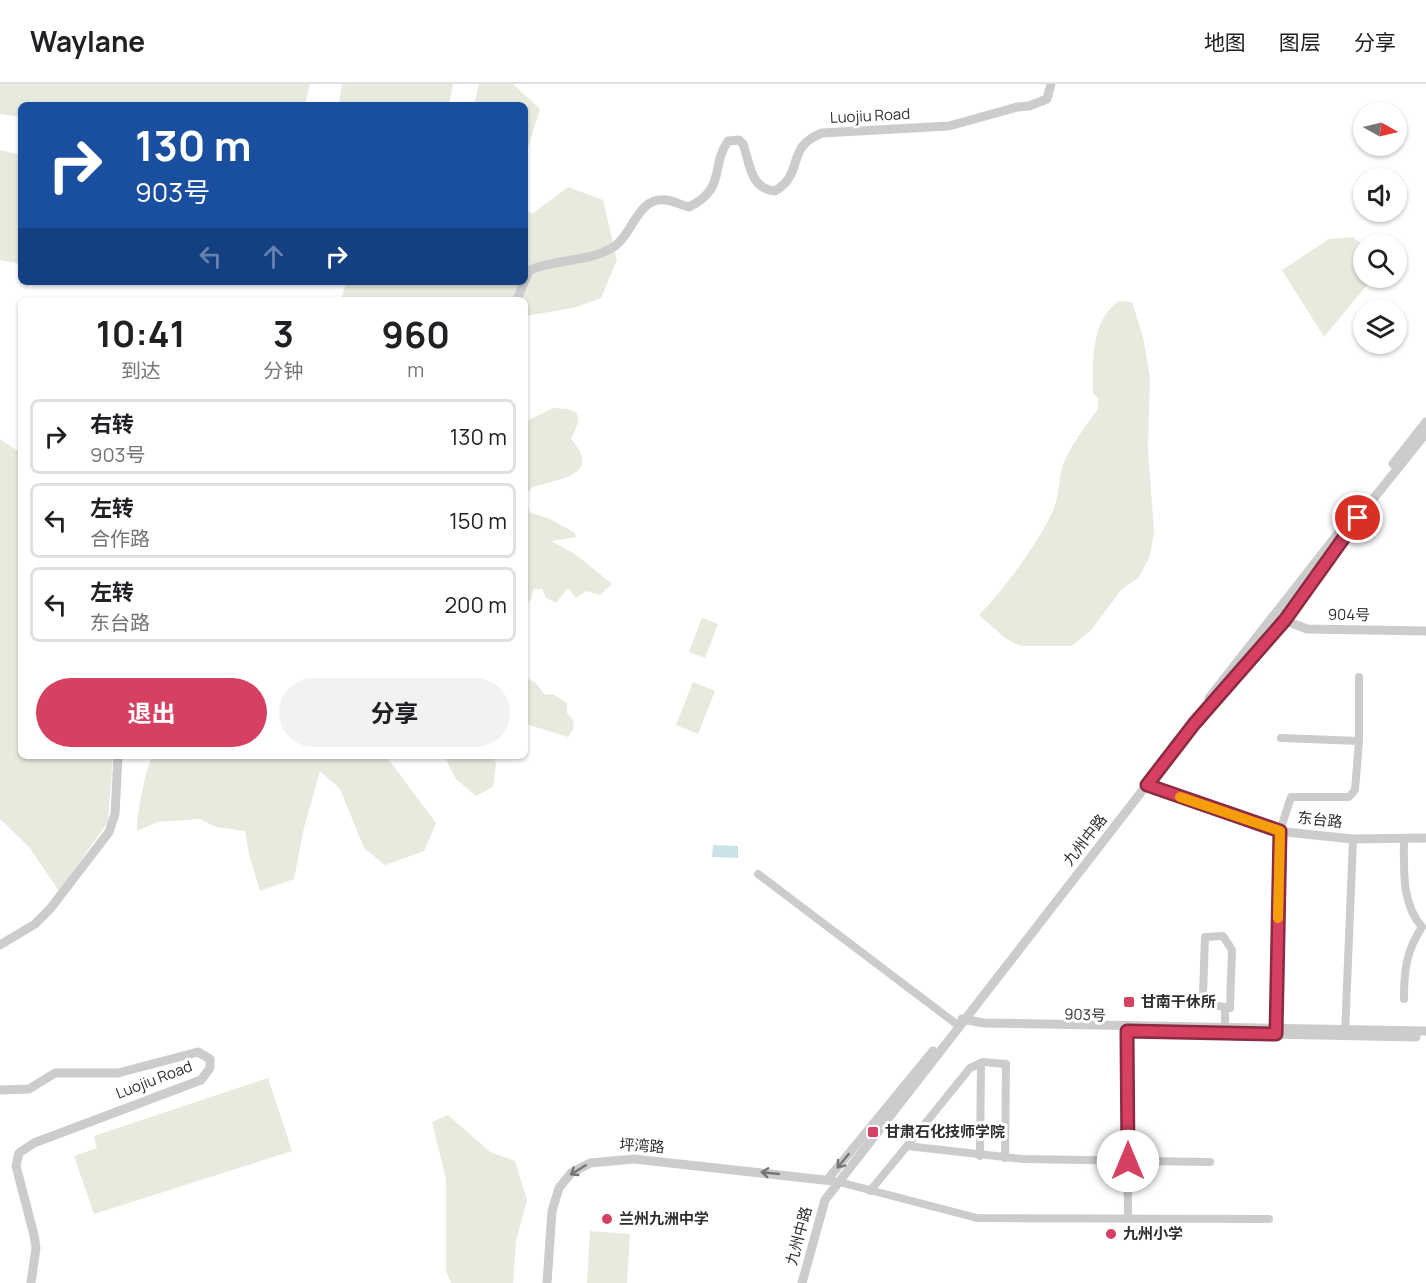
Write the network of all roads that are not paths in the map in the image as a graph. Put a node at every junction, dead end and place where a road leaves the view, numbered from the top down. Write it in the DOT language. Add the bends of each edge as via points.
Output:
graph roads {
  1 [pos="1051,84"];
  2 [pos="528,274"];
  3 [pos="1426,422"];
  4 [pos="1426,433"];
  5 [pos="1275,615"];
  6 [pos="1286,617"];
  7 [pos="1426,626"];
  8 [pos="1426,632"];
  9 [pos="1359,677"];
  10 [pos="1281,738"];
  11 [pos="1359,741"];
  12 [pos="118,759"];
  13 [pos="1147,785"];
  14 [pos="1280,831"];
  15 [pos="1353,838"];
  16 [pos="1426,838"];
  17 [pos="1404,839"];
  18 [pos="758,874"];
  19 [pos="1424,928"];
  20 [pos="0,945"];
  21 [pos="1404,999"];
  22 [pos="1225,1007"];
  23 [pos="960,1022"];
  24 [pos="1225,1029"];
  25 [pos="1426,1030"];
  26 [pos="1127,1031"];
  27 [pos="1276,1031"];
  28 [pos="1346,1032"];
  29 [pos="1426,1037"];
  30 [pos="981,1063"];
  31 [pos="0,1090"];
  32 [pos="907,1146"];
  33 [pos="980,1155"];
  34 [pos="1005,1158"];
  35 [pos="1128,1161"];
  36 [pos="1210,1162"];
  37 [pos="828,1179"];
  38 [pos="839,1182"];
  39 [pos="870,1191"];
  40 [pos="1128,1219"];
  41 [pos="1269,1219"];
  42 [pos="31,1283"];
  43 [pos="547,1283"];
  44 [pos="802,1283"];
  1 -- 2 [label="street, Luojiu Road" via="1047,99 949,126 822,133 806,140 792,175 775,191 759,186 754,179 743,144 739,140 728,141 711,189 702,200 688,207 665,200 649,202 624,239 610,249 543,264"];
  3 -- 5 [label="street"];
  4 -- 6 [label="street, 九州中路"];
  5 -- 6 [label="street, 904号"];
  5 -- 23 [label="street"];
  6 -- 7 [label="street" via="1310,625"];
  6 -- 8 [label="street, 904号" via="1307,629"];
  6 -- 13 [label="street, 九州中路"];
  9 -- 11 [label="street"];
  10 -- 11 [label="street"];
  11 -- 14 [label="street" via="1355,790 1348,797 1291,797"];
  12 -- 20 [label="street" via="115,814 109,832 50,909 28,929"];
  13 -- 14 [label="street, 东台路"];
  13 -- 23 [label="street, 九州中路"];
  14 -- 15 [label="street, 东台路"];
  14 -- 27 [label="street"];
  15 -- 17 [label="street, 东台路"];
  15 -- 28 [label="street"];
  16 -- 17 [label="street, 东台路"];
  17 -- 19 [label="street" via="1405,888 1414,919"];
  18 -- 23 [label="street"];
  19 -- 21 [label="street" via="1412,942 1405,965"];
  22 -- 22 [label="street" via="1206,1004 1203,995 1205,937 1223,936 1232,950 1230,1008"];
  22 -- 24 [label="street"];
  23 -- 24 [label="street"];
  23 -- 26 [label="street, 903号"];
  23 -- 37 [label="street, one-way"];
  23 -- 38 [label="street, 九州中路"];
  24 -- 26 [label="street, 903号"];
  24 -- 27 [label="street, 903号"];
  25 -- 28 [label="street"];
  26 -- 35 [label="street"];
  27 -- 28 [label="street, 903号"];
  28 -- 29 [label="street, 903号"];
  30 -- 32 [label="street" via="970,1068"];
  30 -- 33 [label="street"];
  30 -- 34 [label="street" via="1006,1064"];
  31 -- 42 [label="street, Luojiu Road" via="29,1089 55,1073 118,1073 198,1052 210,1059 210,1068 201,1080 34,1143 19,1153 16,1166 36,1248"];
  32 -- 33 [label="street"];
  32 -- 39 [label="street"];
  33 -- 34 [label="street"];
  34 -- 35 [label="street"];
  35 -- 36 [label="street"];
  35 -- 40 [label="street"];
  37 -- 38 [label="street, 坪湾路"];
  37 -- 43 [label="street, 坪湾路, one-way" via="634,1159 590,1163 571,1173 559,1188 552,1211"];
  38 -- 39 [label="street"];
  38 -- 44 [label="street, 九州中路" via="822,1206"];
  39 -- 40 [label="street" via="977,1218"];
  40 -- 41 [label="street"];
}
